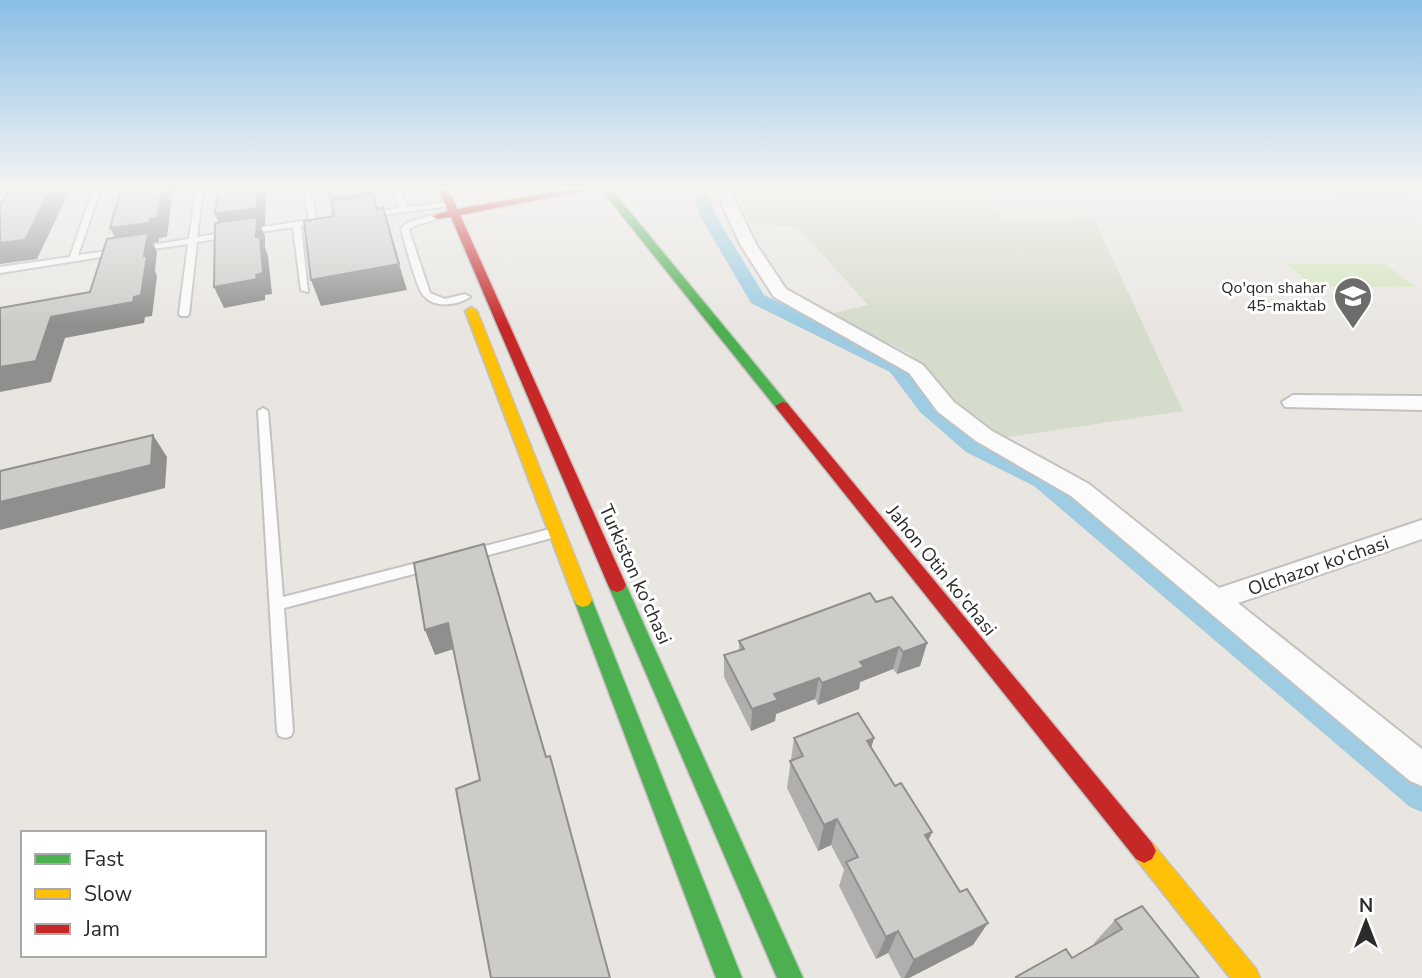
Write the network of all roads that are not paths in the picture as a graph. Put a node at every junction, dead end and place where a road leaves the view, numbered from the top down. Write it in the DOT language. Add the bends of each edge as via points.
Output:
graph roads {
  1 [pos="82,234"];
  2 [pos="194,234"];
  3 [pos="237,234"];
  4 [pos="298,234"];
  5 [pos="406,234"];
  6 [pos="464,234"];
  7 [pos="642,234"];
  8 [pos="743,234"];
  9 [pos="193,240"];
  10 [pos="73,259"];
  11 [pos="0,270"];
  12 [pos="305,290"];
  13 [pos="463,291"];
  14 [pos="184,314"];
  15 [pos="1293,401"];
  16 [pos="1419,406"];
  17 [pos="263,411"];
  18 [pos="1422,529"];
  19 [pos="556,533"];
  20 [pos="1215,600"];
  21 [pos="276,604"];
  22 [pos="285,731"];
  23 [pos="1422,770"];
  24 [pos="729,978"];
  25 [pos="790,978"];
  26 [pos="1247,978"];
  1 -- 10 [label="lane"];
  2 -- 9 [label="lane"];
  3 -- 9 [label="lane"];
  4 -- 12 [label="lane"];
  5 -- 13 [label="lane" via="426,294 434,301 449,303"];
  6 -- 25 [label="main road, Turkiston ko'chasi"];
  7 -- 26 [label="main road, Jahon Otin ko'chasi"];
  8 -- 20 [label="street" via="780,293 916,369 946,407 984,436 1080,490"];
  9 -- 10 [label="lane"];
  9 -- 14 [label="lane"];
  10 -- 11 [label="lane"];
  13 -- 19 [label="main road"];
  15 -- 16 [label="street"];
  17 -- 21 [label="lane"];
  18 -- 20 [label="street, Olchazor ko'chasi"];
  19 -- 21 [label="lane"];
  19 -- 24 [label="main road"];
  20 -- 23 [label="street"];
  21 -- 22 [label="lane"];
}
